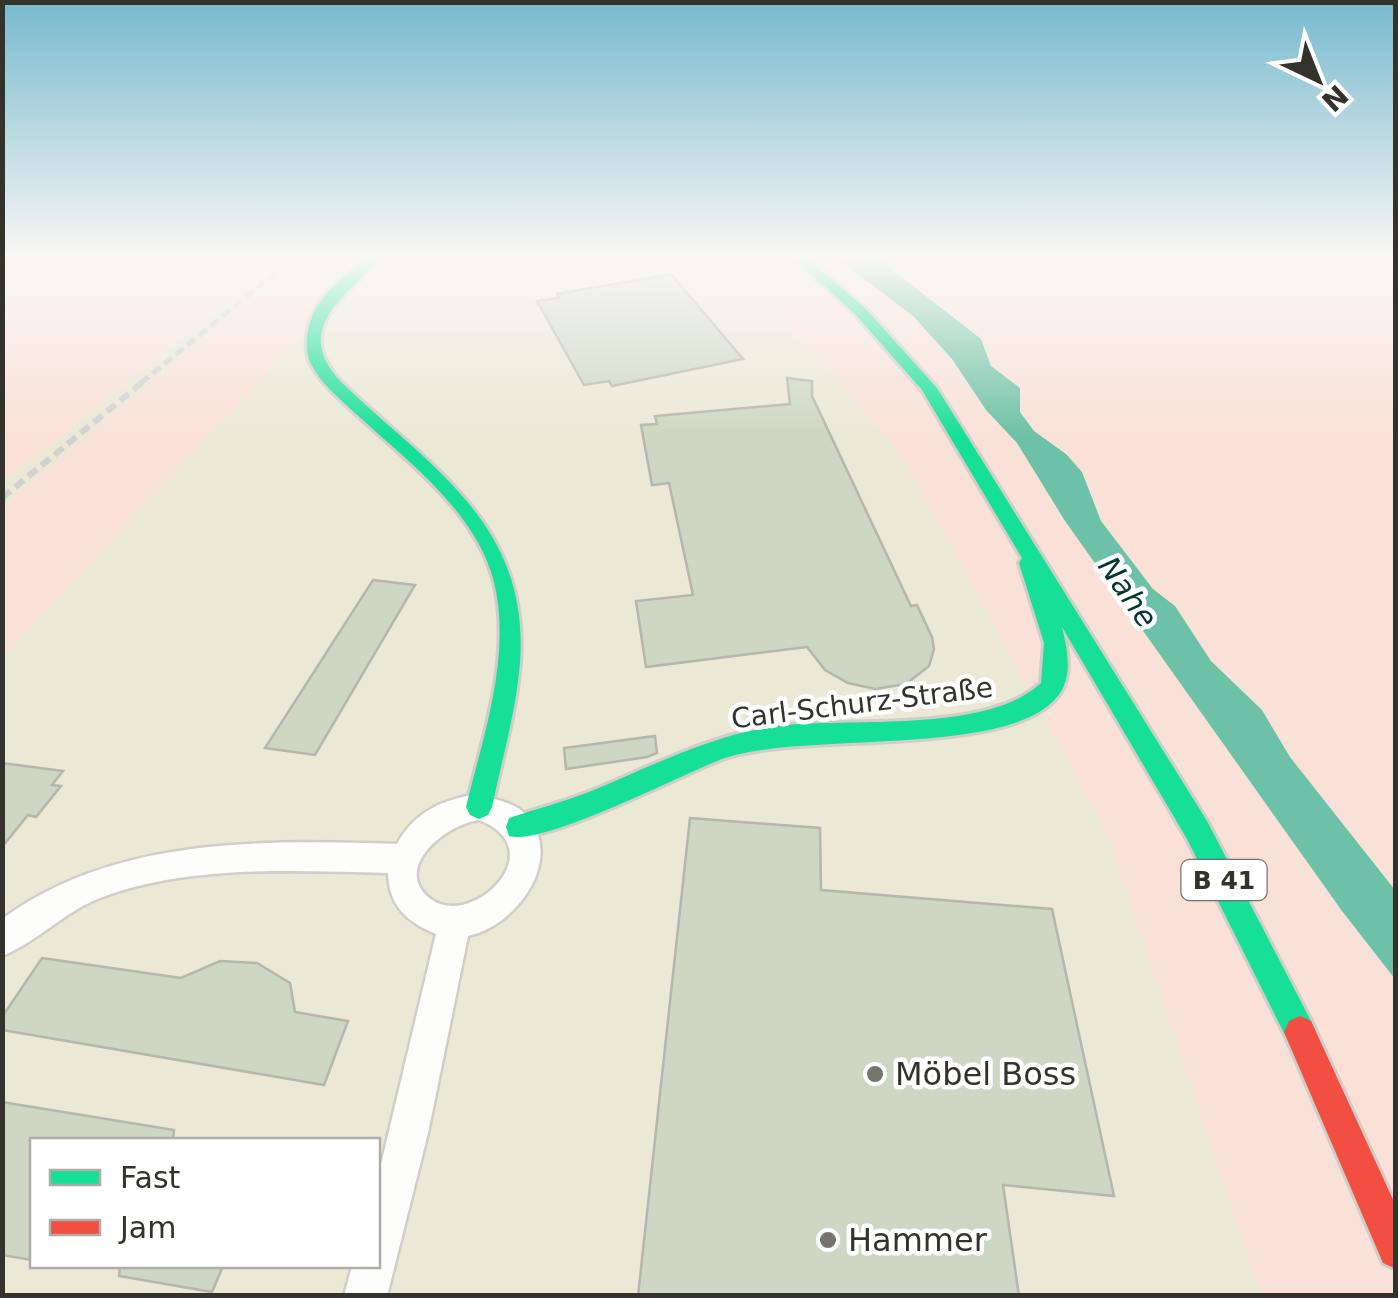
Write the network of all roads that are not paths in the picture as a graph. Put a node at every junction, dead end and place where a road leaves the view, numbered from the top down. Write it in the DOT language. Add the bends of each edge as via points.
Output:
graph roads {
  1 [pos="320,317"];
  2 [pos="865,317"];
  3 [pos="1016,529"];
  4 [pos="479,807"];
  5 [pos="519,827"];
  6 [pos="404,860"];
  7 [pos="455,922"];
  8 [pos="2,940"];
  9 [pos="380,1242"];
  10 [pos="1396,1250"];
  11 [pos="372,1268"];
  12 [pos="365,1296"];
  1 -- 4 [label="street" via="315,356 334,384 488,536 504,574 509,657"];
  2 -- 3 [label="street, B 41" via="929,388"];
  3 -- 5 [label="street, Carl-Schurz-Straße" via="1053,637 1056,676 1036,703 1008,717 723,748 580,810"];
  3 -- 10 [label="street, B 41" via="1197,830 1276,980"];
  4 -- 5 [label="street"];
  4 -- 6 [label="street" via="434,822"];
  5 -- 7 [label="street" via="527,848 524,873 508,897 484,915"];
  6 -- 7 [label="street" via="411,904 430,918"];
  6 -- 8 [label="street" via="179,862 130,871 77,892"];
  7 -- 9 [label="street"];
  11 -- 12 [label="street"];
}
